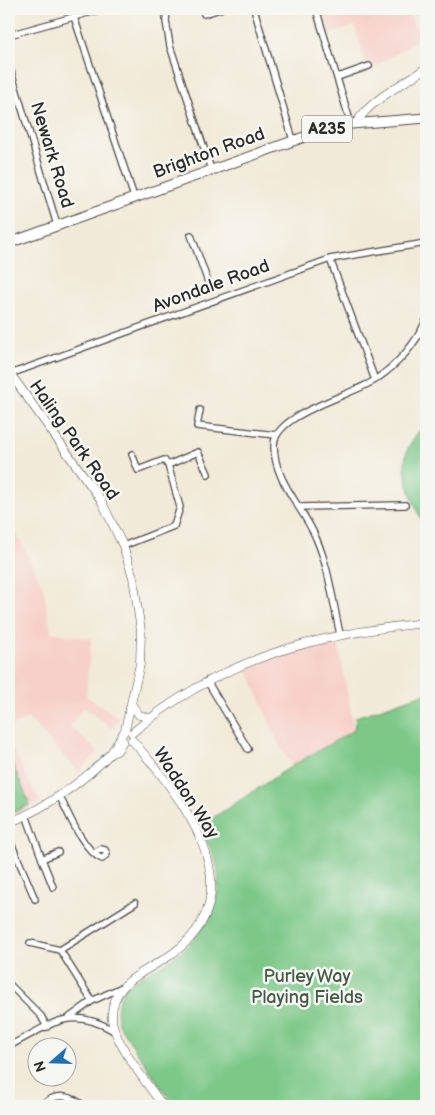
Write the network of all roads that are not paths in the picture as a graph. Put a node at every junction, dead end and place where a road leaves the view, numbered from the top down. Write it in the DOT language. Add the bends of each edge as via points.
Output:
graph roads {
  1 [pos="102,9"];
  2 [pos="167,9"];
  3 [pos="220,9"];
  4 [pos="254,9"];
  5 [pos="316,9"];
  6 [pos="204,14"];
  7 [pos="74,17"];
  8 [pos="9,35"];
  9 [pos="9,65"];
  10 [pos="369,66"];
  11 [pos="426,68"];
  12 [pos="338,77"];
  13 [pos="374,104"];
  14 [pos="426,118"];
  15 [pos="371,122"];
  16 [pos="354,123"];
  17 [pos="293,140"];
  18 [pos="211,169"];
  19 [pos="134,197"];
  20 [pos="57,225"];
  21 [pos="191,235"];
  22 [pos="426,242"];
  23 [pos="9,243"];
  24 [pos="330,259"];
  25 [pos="208,282"];
  26 [pos="426,321"];
  27 [pos="423,328"];
  28 [pos="426,334"];
  29 [pos="9,373"];
  30 [pos="375,380"];
  31 [pos="200,410"];
  32 [pos="276,435"];
  33 [pos="132,454"];
  34 [pos="168,465"];
  35 [pos="208,474"];
  36 [pos="405,505"];
  37 [pos="299,508"];
  38 [pos="123,546"];
  39 [pos="426,622"];
  40 [pos="340,634"];
  41 [pos="207,681"];
  42 [pos="132,706"];
  43 [pos="150,718"];
  44 [pos="127,736"];
  45 [pos="248,749"];
  46 [pos="60,797"];
  47 [pos="26,816"];
  48 [pos="9,823"];
  49 [pos="9,838"];
  50 [pos="58,852"];
  51 [pos="94,853"];
  52 [pos="42,859"];
  53 [pos="53,887"];
  54 [pos="35,899"];
  55 [pos="135,903"];
  56 [pos="30,943"];
  57 [pos="60,950"];
  58 [pos="9,984"];
  59 [pos="120,988"];
  60 [pos="92,1001"];
  61 [pos="70,1017"];
  62 [pos="47,1027"];
  63 [pos="114,1031"];
  64 [pos="9,1046"];
  65 [pos="42,1106"];
  66 [pos="84,1106"];
  67 [pos="163,1106"];
  1 -- 7 [label="street"];
  2 -- 18 [label="street" via="170,46"];
  3 -- 6 [label="street"];
  4 -- 17 [label="street"];
  5 -- 12 [label="street"];
  7 -- 8 [label="street"];
  7 -- 19 [label="street"];
  9 -- 20 [label="street, Newark Road"];
  10 -- 12 [label="street"];
  11 -- 13 [label="street"];
  12 -- 16 [label="street"];
  13 -- 15 [label="street"];
  13 -- 16 [label="street"];
  14 -- 15 [label="main road, Brighton Road / A235"];
  15 -- 16 [label="main road, Brighton Road / A235"];
  16 -- 17 [label="main road, Brighton Road / A235"];
  17 -- 18 [label="main road, Brighton Road / A235"];
  18 -- 19 [label="main road, Brighton Road / A235"];
  19 -- 20 [label="main road, Brighton Road / A235"];
  20 -- 23 [label="main road, Brighton Road / A235"];
  21 -- 25 [label="street"];
  22 -- 24 [label="street, Avondale Road"];
  24 -- 29 [label="street, Avondale Road"];
  24 -- 30 [label="street"];
  26 -- 27 [label="street"];
  27 -- 28 [label="street"];
  27 -- 30 [label="street" via="408,351"];
  29 -- 38 [label="street, Haling Park Road" via="101,500"];
  30 -- 32 [label="street" via="296,416"];
  31 -- 32 [label="street" via="197,426"];
  32 -- 37 [label="street" via="276,463"];
  33 -- 34 [label="street" via="138,470 164,460"];
  34 -- 35 [label="street" via="198,452"];
  34 -- 38 [label="street" via="180,507 174,526"];
  36 -- 37 [label="street"];
  37 -- 40 [label="street" via="319,544"];
  38 -- 42 [label="street, Haling Park Road" via="135,587 141,631 140,664"];
  39 -- 40 [label="street"];
  40 -- 41 [label="street" via="274,651"];
  41 -- 43 [label="street"];
  41 -- 45 [label="street"];
  42 -- 43 [label="street" via="139,715"];
  42 -- 44 [label="street, Haling Park Road"];
  43 -- 44 [label="street"];
  44 -- 46 [label="street, Haling Park Road" via="117,751"];
  44 -- 59 [label="street, Waddon Way" via="168,787 196,830 208,857 212,883 205,912 193,935"];
  46 -- 47 [label="street, Haling Park Road"];
  46 -- 51 [label="street" via="78,832"];
  47 -- 48 [label="street, Haling Park Road"];
  47 -- 52 [label="street"];
  49 -- 54 [label="street"];
  50 -- 52 [label="street"];
  52 -- 53 [label="street"];
  55 -- 57 [label="street"];
  56 -- 57 [label="street"];
  57 -- 60 [label="street"];
  58 -- 62 [label="street" via="41,1016"];
  59 -- 60 [label="street"];
  59 -- 63 [label="street" via="112,1010"];
  60 -- 61 [label="street"];
  61 -- 62 [label="street"];
  61 -- 63 [label="street" via="95,1021"];
  62 -- 64 [label="street"];
  63 -- 67 [label="street"];
  65 -- 66 [label="street" via="61,1096 77,1100"];
}
